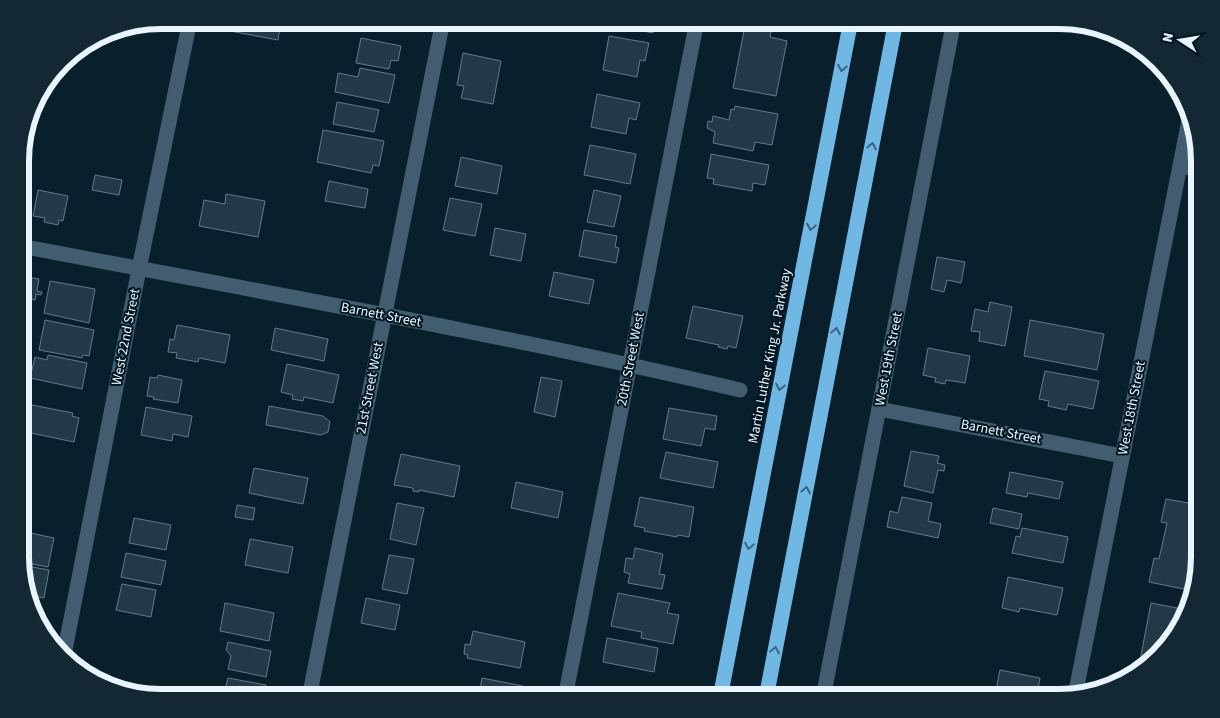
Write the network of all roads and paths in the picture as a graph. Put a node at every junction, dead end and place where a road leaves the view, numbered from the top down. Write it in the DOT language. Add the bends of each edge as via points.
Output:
graph roads {
  1 [pos="188,29"];
  2 [pos="441,29"];
  3 [pos="695,29"];
  4 [pos="849,29"];
  5 [pos="894,29"];
  6 [pos="952,29"];
  7 [pos="1187,129"];
  8 [pos="1179,167"];
  9 [pos="1191,172"];
  10 [pos="29,248"];
  11 [pos="139,269"];
  12 [pos="385,315"];
  13 [pos="630,364"];
  14 [pos="740,390"];
  15 [pos="879,409"];
  16 [pos="1122,456"];
  17 [pos="65,647"];
  18 [pos="1077,688"];
  19 [pos="311,689"];
  20 [pos="566,689"];
  21 [pos="722,689"];
  22 [pos="768,689"];
  23 [pos="825,689"];
  1 -- 11 [label="street, West 22nd Street"];
  2 -- 12 [label="street, 21st Street West"];
  3 -- 13 [label="street, 20th Street West"];
  4 -- 21 [label="highway, Martin Luther King Jr. Parkway, one-way"];
  22 -- 5 [label="highway, one-way"];
  6 -- 15 [label="street, West 19th Street"];
  7 -- 8 [label="street, West 18th Street"];
  8 -- 9 [label="lane"];
  8 -- 16 [label="street, West 18th Street"];
  10 -- 11 [label="street, Barnett Street"];
  11 -- 12 [label="street, Barnett Street"];
  11 -- 17 [label="street, West 22nd Street"];
  12 -- 13 [label="street, Barnett Street"];
  12 -- 19 [label="street, 21st Street West"];
  13 -- 14 [label="street, Barnett Street"];
  13 -- 20 [label="street, 20th Street West"];
  15 -- 16 [label="street, Barnett Street"];
  15 -- 23 [label="street, West 19th Street"];
  16 -- 18 [label="street, West 18th Street"];
}
